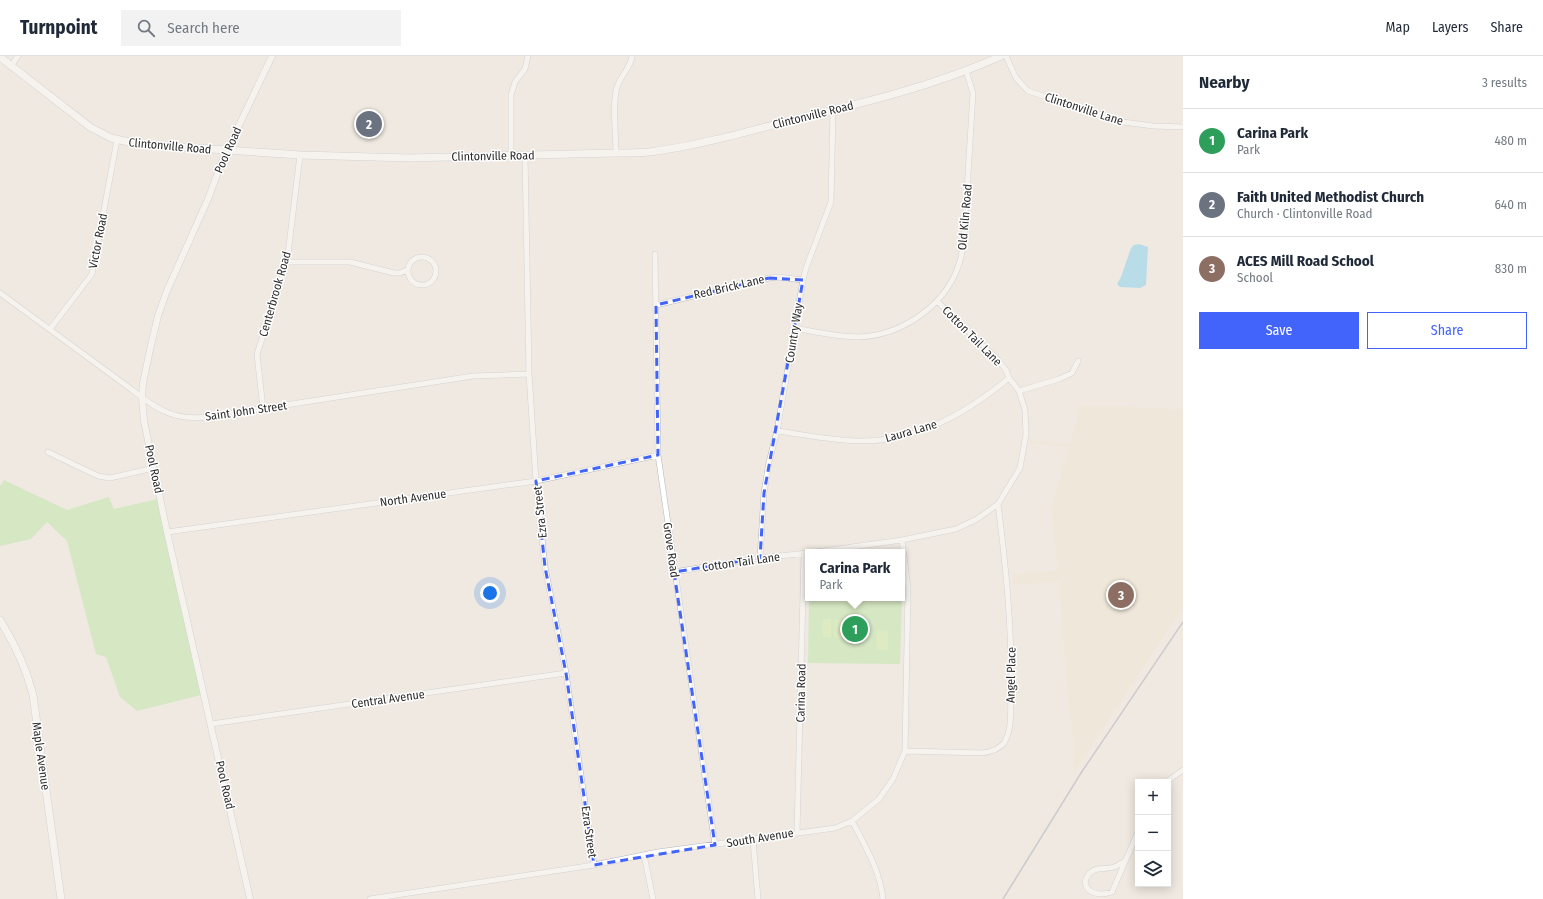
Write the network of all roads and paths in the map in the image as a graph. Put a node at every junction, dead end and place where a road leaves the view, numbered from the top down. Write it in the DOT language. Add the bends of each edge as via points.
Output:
graph roads {
  1 [pos="18,56"];
  2 [pos="272,56"];
  3 [pos="528,56"];
  4 [pos="632,56"];
  5 [pos="1001,56"];
  6 [pos="1006,56"];
  7 [pos="0,57"];
  8 [pos="11,66"];
  9 [pos="966,71"];
  10 [pos="832,110"];
  11 [pos="1183,127"];
  12 [pos="117,140"];
  13 [pos="227,150"];
  14 [pos="616,153"];
  15 [pos="300,155"];
  16 [pos="511,155"];
  17 [pos="525,155"];
  18 [pos="655,254"];
  19 [pos="287,262"];
  20 [pos="407,270"];
  21 [pos="803,280"];
  22 [pos="0,293"];
  23 [pos="937,301"];
  24 [pos="656,305"];
  25 [pos="795,328"];
  26 [pos="50,329"];
  27 [pos="1078,361"];
  28 [pos="529,374"];
  29 [pos="1009,378"];
  30 [pos="1019,391"];
  31 [pos="142,398"];
  32 [pos="263,409"];
  33 [pos="777,431"];
  34 [pos="48,452"];
  35 [pos="658,455"];
  36 [pos="154,468"];
  37 [pos="536,481"];
  38 [pos="998,504"];
  39 [pos="168,532"];
  40 [pos="902,540"];
  41 [pos="838,549"];
  42 [pos="903,549"];
  43 [pos="805,553"];
  44 [pos="760,558"];
  45 [pos="905,564"];
  46 [pos="674,572"];
  47 [pos="805,588"];
  48 [pos="0,620"];
  49 [pos="566,673"];
  50 [pos="211,724"];
  51 [pos="905,751"];
  52 [pos="1183,770"];
  53 [pos="1170,779"];
  54 [pos="852,821"];
  55 [pos="798,832"];
  56 [pos="1135,839"];
  57 [pos="753,840"];
  58 [pos="715,845"];
  59 [pos="644,855"];
  60 [pos="1125,861"];
  61 [pos="594,865"];
  62 [pos="61,899"];
  63 [pos="250,899"];
  64 [pos="370,899"];
  65 [pos="653,899"];
  66 [pos="758,899"];
  67 [pos="883,899"];
  1 -- 8 [label="street"];
  2 -- 13 [label="street, Pool Road"];
  3 -- 16 [label="street" via="525,69 511,95"];
  4 -- 14 [label="street" via="629,68 617,86"];
  5 -- 9 [label="main road, Clintonville Road"];
  6 -- 11 [label="street, Clintonville Lane" via="1016,78 1028,91 1123,122"];
  7 -- 8 [label="main road, Clintonville Road"];
  8 -- 12 [label="main road, Clintonville Road" via="90,127"];
  9 -- 10 [label="main road, Clintonville Road" via="920,87"];
  9 -- 23 [label="street, Old Kiln Road" via="973,93 964,239 956,270"];
  10 -- 14 [label="main road, Clintonville Road" via="676,147 648,152"];
  10 -- 21 [label="street, Country Way" via="831,202"];
  12 -- 13 [label="main road, Clintonville Road" via="138,144"];
  12 -- 26 [label="street, Victor Road" via="92,274"];
  13 -- 15 [label="main road, Clintonville Road"];
  13 -- 31 [label="street, Pool Road" via="162,304"];
  14 -- 17 [label="main road, Clintonville Road"];
  15 -- 16 [label="main road, Clintonville Road" via="409,158"];
  15 -- 19 [label="street, Centerbrook Road"];
  16 -- 17 [label="main road, Clintonville Road"];
  17 -- 28 [label="street, Ezra Street"];
  18 -- 24 [label="street, Grove Road"];
  19 -- 20 [label="street" via="350,262 394,273"];
  19 -- 32 [label="street, Centerbrook Road" via="257,354"];
  20 -- 20 [label="street" via="414,259 423,257 431,260 436,268 435,277 430,282 420,285 411,280"];
  21 -- 24 [label="street, Red Brick Lane" via="769,278"];
  21 -- 25 [label="street, Country Way"];
  22 -- 26 [label="street, Saint John Street"];
  23 -- 25 [label="street, Old Kiln Road" via="913,320 872,336 848,336"];
  23 -- 29 [label="street, Cotton Tail Lane" via="998,360"];
  24 -- 35 [label="street, Grove Road"];
  25 -- 33 [label="street, Country Way"];
  26 -- 31 [label="street, Saint John Street"];
  27 -- 30 [label="street" via="1072,374"];
  28 -- 32 [label="street, Saint John Street" via="473,376"];
  28 -- 37 [label="street, Ezra Street"];
  29 -- 30 [label="street, Cotton Tail Lane"];
  29 -- 33 [label="street, Laura Lane" via="987,397 959,415 932,427 894,438 837,440"];
  30 -- 38 [label="street, Cotton Tail Lane" via="1025,410 1026,434 1020,468"];
  31 -- 32 [label="street, Saint John Street" via="163,411 188,418"];
  31 -- 36 [label="street, Pool Road"];
  33 -- 44 [label="street, Country Way" via="764,493"];
  34 -- 36 [label="street" via="98,476 110,478"];
  35 -- 37 [label="street, North Avenue"];
  35 -- 46 [label="street, Grove Road"];
  36 -- 39 [label="street, Pool Road"];
  37 -- 39 [label="street, North Avenue"];
  37 -- 49 [label="street, Ezra Street" via="546,567"];
  38 -- 40 [label="street, Cotton Tail Lane" via="977,519 956,529"];
  38 -- 51 [label="street, Angel Place" via="1011,639 1010,728 1003,744 992,751"];
  39 -- 50 [label="street, Pool Road"];
  40 -- 41 [label="street, Cotton Tail Lane"];
  40 -- 42 [label="street, South Avenue"];
  43 -- 44 [label="street, Cotton Tail Lane"];
  44 -- 46 [label="street, Cotton Tail Lane"];
  45 -- 51 [label="street, South Avenue" via="908,588"];
  46 -- 58 [label="street, Grove Road"];
  47 -- 55 [label="street, Carina Road"];
  48 -- 62 [label="main road, Maple Avenue" via="21,656 31,688"];
  49 -- 50 [label="street, Central Avenue"];
  49 -- 61 [label="street, Ezra Street"];
  50 -- 63 [label="street, Pool Road"];
  51 -- 54 [label="street, South Avenue" via="893,779 879,799"];
  52 -- 53 [label="street"];
  54 -- 55 [label="street, South Avenue" via="835,828"];
  54 -- 67 [label="street" via="876,870"];
  55 -- 57 [label="street, South Avenue"];
  56 -- 60 [label="street"];
  57 -- 58 [label="street, South Avenue"];
  57 -- 66 [label="street"];
  58 -- 59 [label="street, South Avenue"];
  59 -- 61 [label="street, South Avenue"];
  59 -- 65 [label="street"];
  60 -- 60 [label="street" via="1112,892 1100,897 1092,895 1086,884 1086,878 1091,872 1096,869 1113,868"];
  61 -- 64 [label="street, South Avenue"];
}
